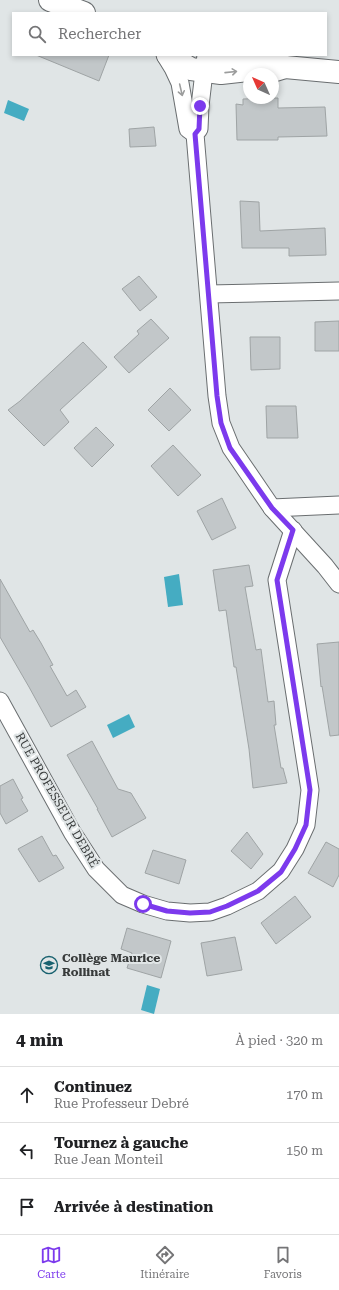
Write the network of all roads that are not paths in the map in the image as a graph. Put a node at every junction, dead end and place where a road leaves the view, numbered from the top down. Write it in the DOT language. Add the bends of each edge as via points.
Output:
graph roads {
  1 [pos="50,0"];
  2 [pos="81,12"];
  3 [pos="166,56"];
  4 [pos="170,56"];
  5 [pos="232,56"];
  6 [pos="205,63"];
  7 [pos="285,67"];
  8 [pos="339,72"];
  9 [pos="195,134"];
  10 [pos="339,291"];
  11 [pos="209,294"];
  12 [pos="339,505"];
  13 [pos="272,508"];
  14 [pos="293,530"];
  15 [pos="339,584"];
  16 [pos="0,701"];
  1 -- 2 [label="street"];
  3 -- 9 [label="street, one-way" via="180,83 188,129"];
  4 -- 6 [label="street" via="191,69"];
  5 -- 7 [label="street" via="270,60"];
  6 -- 7 [label="street, one-way" via="221,73 248,70 270,72"];
  6 -- 9 [label="street" via="199,129"];
  7 -- 8 [label="street"];
  9 -- 11 [label="street"];
  10 -- 11 [label="street"];
  11 -- 13 [label="street" via="221,423 230,448"];
  12 -- 13 [label="street"];
  13 -- 14 [label="street"];
  14 -- 15 [label="street"];
  14 -- 16 [label="street, RUE PROFESSEUR DEBRÉ" via="277,580 310,790 306,825 295,849 281,872 258,891 210,912 190,913 167,911 122,895 96,869 72,832"];
}
